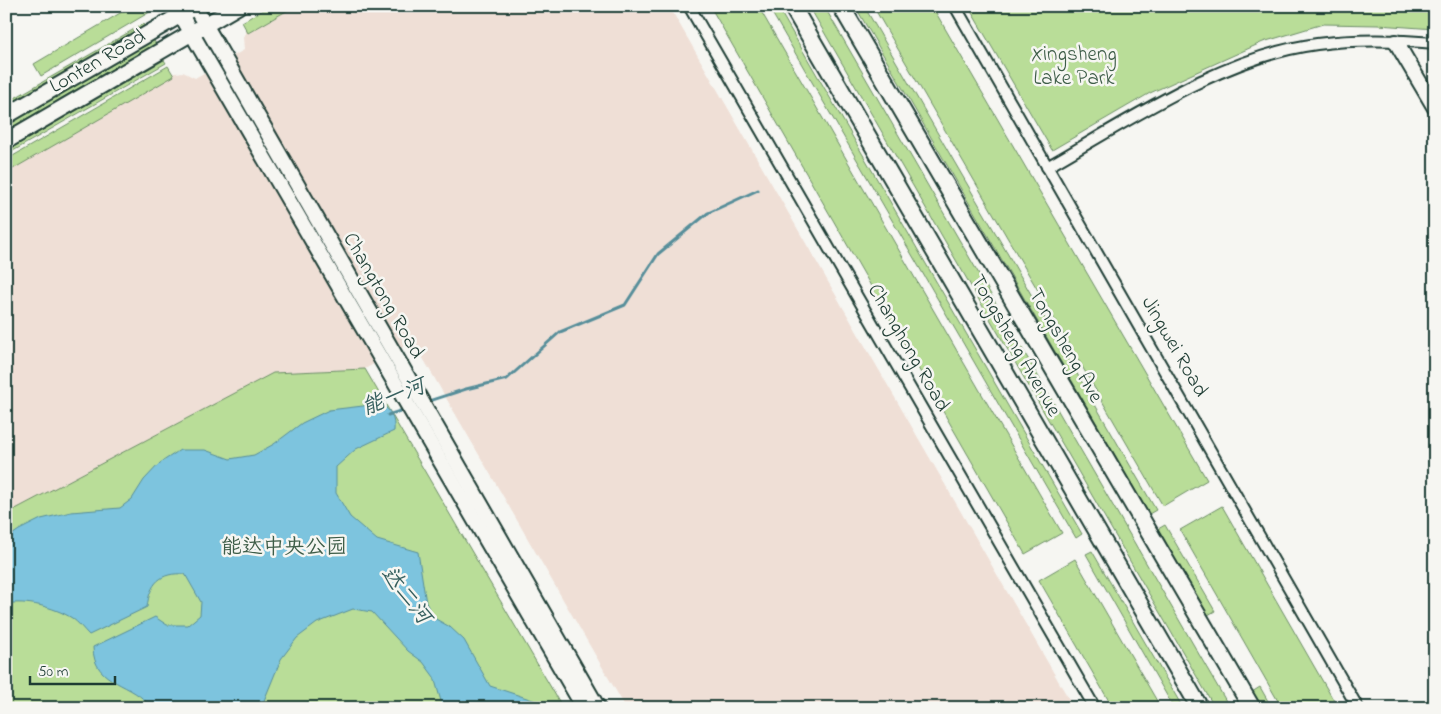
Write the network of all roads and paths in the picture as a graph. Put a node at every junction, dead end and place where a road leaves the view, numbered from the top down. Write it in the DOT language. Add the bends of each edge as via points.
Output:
graph roads {
  1 [pos="238,6"];
  2 [pos="689,6"];
  3 [pos="792,6"];
  4 [pos="841,6"];
  5 [pos="955,6"];
  6 [pos="195,7"];
  7 [pos="181,15"];
  8 [pos="199,28"];
  9 [pos="1396,42"];
  10 [pos="1435,43"];
  11 [pos="1435,108"];
  12 [pos="6,116"];
  13 [pos="6,141"];
  14 [pos="1048,167"];
  15 [pos="584,708"];
  16 [pos="598,708"];
  17 [pos="1095,708"];
  18 [pos="1200,708"];
  19 [pos="1252,708"];
  20 [pos="1358,708"];
  1 -- 8 [label="main road, Lonten Road"];
  2 -- 17 [label="street, Changhong Road"];
  3 -- 18 [label="main road, Tongsheng Avenue"];
  4 -- 19 [label="main road, Tongsheng Ave"];
  5 -- 14 [label="street, Jingwei Road"];
  6 -- 7 [label="main road, Lonten Road"];
  6 -- 8 [label="street, Changtong Road"];
  7 -- 8 [label="street, Changtong Road"];
  7 -- 12 [label="main road, Lonten Road"];
  8 -- 13 [label="main road, Lonten Road"];
  8 -- 15 [label="street, Changtong Road"];
  8 -- 16 [label="street, Changtong Road"];
  9 -- 10 [label="street"];
  9 -- 11 [label="street"];
  9 -- 14 [label="street" via="1316,44 1258,59 1168,97"];
  14 -- 20 [label="street, Jingwei Road"];
}
